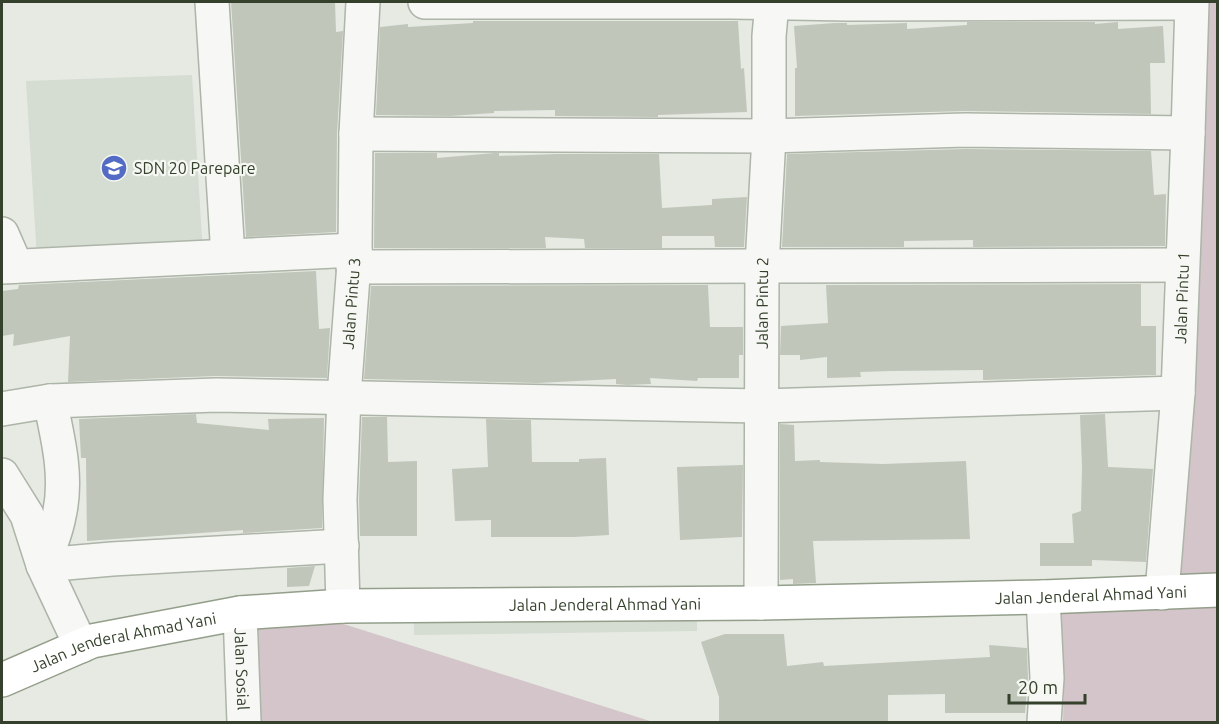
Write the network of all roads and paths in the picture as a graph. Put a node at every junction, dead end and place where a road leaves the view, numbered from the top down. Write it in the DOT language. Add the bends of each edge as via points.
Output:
graph roads {
  1 [pos="212,2"];
  2 [pos="363,2"];
  3 [pos="425,2"];
  4 [pos="479,2"];
  5 [pos="611,2"];
  6 [pos="731,2"];
  7 [pos="1191,2"];
  8 [pos="772,3"];
  9 [pos="848,3"];
  10 [pos="1188,133"];
  11 [pos="356,134"];
  12 [pos="769,136"];
  13 [pos="2,234"];
  14 [pos="228,256"];
  15 [pos="354,258"];
  16 [pos="1182,265"];
  17 [pos="9,266"];
  18 [pos="762,266"];
  19 [pos="1178,393"];
  20 [pos="344,396"];
  21 [pos="50,401"];
  22 [pos="760,405"];
  23 [pos="2,409"];
  24 [pos="2,475"];
  25 [pos="342,546"];
  26 [pos="43,565"];
  27 [pos="1218,590"];
  28 [pos="1162,593"];
  29 [pos="1043,597"];
  30 [pos="761,603"];
  31 [pos="344,606"];
  32 [pos="240,613"];
  33 [pos="81,646"];
  34 [pos="2,680"];
  35 [pos="244,723"];
  36 [pos="1044,723"];
  1 -- 14 [label="street"];
  2 -- 11 [label="street, Jalan Pintu 3"];
  3 -- 4 [label="street"];
  4 -- 5 [label="street"];
  5 -- 6 [label="street"];
  6 -- 8 [label="street"];
  7 -- 9 [label="street"];
  7 -- 10 [label="street, Jalan Pintu 1"];
  8 -- 9 [label="street"];
  8 -- 12 [label="street, Jalan Pintu 2"];
  10 -- 12 [label="street" via="965,129"];
  10 -- 16 [label="street, Jalan Pintu 1"];
  11 -- 12 [label="street"];
  11 -- 15 [label="street, Jalan Pintu 3"];
  12 -- 18 [label="street, Jalan Pintu 2"];
  13 -- 17 [label="street"];
  14 -- 15 [label="street"];
  14 -- 17 [label="street"];
  15 -- 18 [label="street"];
  15 -- 20 [label="street, Jalan Pintu 3"];
  16 -- 18 [label="street"];
  16 -- 19 [label="street, Jalan Pintu 1"];
  18 -- 22 [label="street, Jalan Pintu 2"];
  19 -- 22 [label="street"];
  19 -- 28 [label="street, Jalan Pintu 1"];
  20 -- 21 [label="street" via="216,394"];
  20 -- 22 [label="street"];
  20 -- 25 [label="street, Jalan Pintu 3"];
  21 -- 23 [label="street"];
  21 -- 26 [label="street" via="63,476 60,514"];
  22 -- 30 [label="street, Jalan Pintu 2"];
  24 -- 26 [label="street" via="27,514"];
  25 -- 26 [label="street"];
  25 -- 31 [label="street, Jalan Pintu 3"];
  26 -- 33 [label="street"];
  27 -- 28 [label="highway, Jalan Jenderal Ahmad Yani"];
  28 -- 29 [label="highway, Jalan Jenderal Ahmad Yani"];
  29 -- 30 [label="highway, Jalan Jenderal Ahmad Yani"];
  29 -- 36 [label="street" via="1047,678"];
  30 -- 31 [label="highway, Jalan Jenderal Ahmad Yani"];
  31 -- 32 [label="highway, Jalan Jenderal Ahmad Yani"];
  32 -- 33 [label="highway, Jalan Jenderal Ahmad Yani"];
  32 -- 35 [label="street, Jalan Sosial"];
  33 -- 34 [label="highway, Jalan Jenderal Ahmad Yani"];
}
